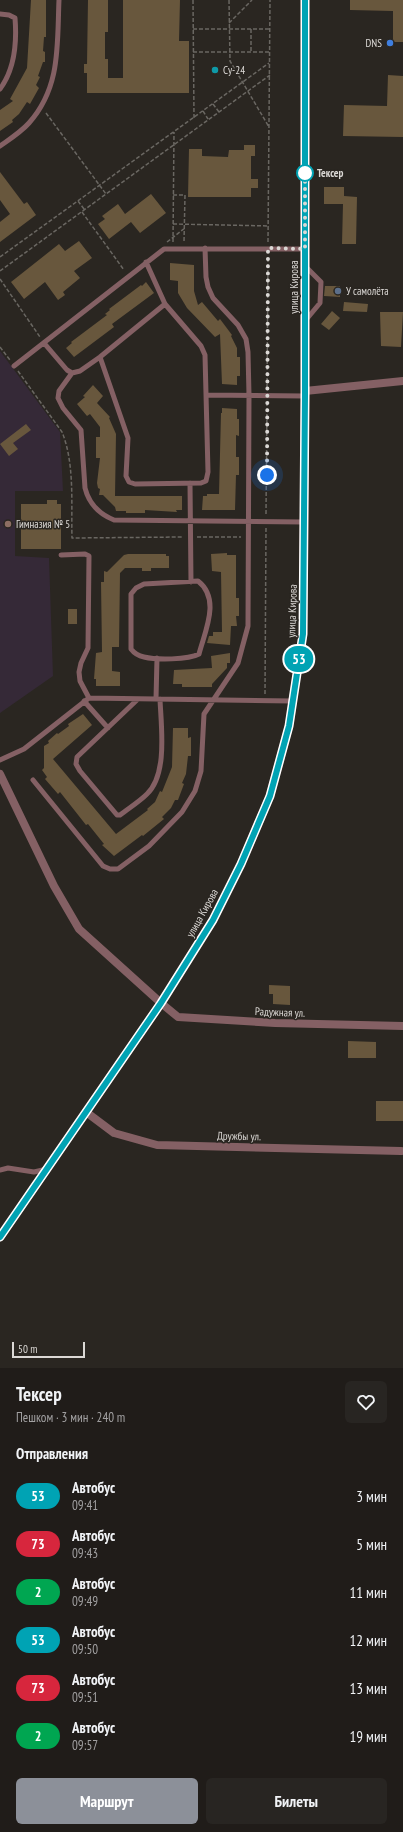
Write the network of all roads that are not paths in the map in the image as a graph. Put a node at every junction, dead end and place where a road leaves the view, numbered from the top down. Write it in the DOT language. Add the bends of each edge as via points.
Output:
graph roads {
  1 [pos="59,0"];
  2 [pos="305,0"];
  3 [pos="0,14"];
  4 [pos="0,89"];
  5 [pos="0,146"];
  6 [pos="205,248"];
  7 [pos="305,249"];
  8 [pos="146,262"];
  9 [pos="305,266"];
  10 [pos="165,304"];
  11 [pos="305,320"];
  12 [pos="43,340"];
  13 [pos="100,357"];
  14 [pos="14,366"];
  15 [pos="72,373"];
  16 [pos="403,382"];
  17 [pos="305,393"];
  18 [pos="206,395"];
  19 [pos="249,395"];
  20 [pos="190,484"];
  21 [pos="190,521"];
  22 [pos="248,522"];
  23 [pos="304,522"];
  24 [pos="61,555"];
  25 [pos="191,582"];
  26 [pos="157,658"];
  27 [pos="138,699"];
  28 [pos="158,699"];
  29 [pos="87,700"];
  30 [pos="213,700"];
  31 [pos="293,701"];
  32 [pos="108,728"];
  33 [pos="0,760"];
  34 [pos="0,774"];
  35 [pos="33,780"];
  36 [pos="161,1003"];
  37 [pos="403,1026"];
  38 [pos="86,1112"];
  39 [pos="401,1151"];
  40 [pos="47,1169"];
  41 [pos="0,1170"];
  42 [pos="0,1237"];
  1 -- 5 [label="lane" via="55,71 50,89 29,123"];
  2 -- 7 [label="main road, улица Кирова"];
  3 -- 4 [label="lane" via="15,18 16,44 11,67"];
  6 -- 7 [label="lane"];
  6 -- 8 [label="lane" via="164,250"];
  6 -- 19 [label="lane" via="208,287 213,298 238,325 246,340"];
  7 -- 9 [label="main road, улица Кирова"];
  8 -- 10 [label="lane"];
  8 -- 12 [label="lane"];
  9 -- 11 [label="main road, улица Кирова"];
  9 -- 11 [label="lane" via="321,282 320,303"];
  10 -- 13 [label="lane"];
  10 -- 18 [label="lane" via="205,354"];
  11 -- 17 [label="main road, улица Кирова"];
  12 -- 14 [label="lane"];
  12 -- 15 [label="lane"];
  13 -- 15 [label="lane"];
  13 -- 20 [label="lane" via="128,438 128,482"];
  15 -- 21 [label="lane" via="59,391 58,398 81,430 85,488 87,496 98,512 114,520"];
  16 -- 17 [label="street"];
  17 -- 19 [label="lane"];
  17 -- 23 [label="main road, улица Кирова"];
  18 -- 19 [label="lane"];
  18 -- 20 [label="lane" via="208,472 206,481"];
  19 -- 22 [label="lane"];
  20 -- 21 [label="lane"];
  21 -- 22 [label="lane"];
  21 -- 25 [label="lane"];
  22 -- 23 [label="lane"];
  22 -- 30 [label="lane" via="248,626 238,663"];
  23 -- 31 [label="main road, улица Кирова" via="303,634"];
  24 -- 29 [label="lane" via="89,556 88,648 79,672"];
  25 -- 26 [label="lane" via="198,581 202,584 210,598 211,611 198,654 192,657"];
  25 -- 26 [label="lane" via="144,584 131,594 131,649 144,657"];
  26 -- 28 [label="lane"];
  27 -- 28 [label="lane"];
  27 -- 29 [label="lane"];
  27 -- 32 [label="lane"];
  28 -- 30 [label="lane"];
  28 -- 32 [label="lane" via="161,756 156,781 148,794 120,815 117,815 76,764 77,757"];
  29 -- 32 [label="lane"];
  29 -- 33 [label="lane" via="24,750"];
  30 -- 31 [label="lane"];
  30 -- 35 [label="lane" via="204,714 201,771 195,791 182,812 149,846 118,869 103,866"];
  31 -- 36 [label="main road, улица Кирова" via="270,796 241,864 213,920"];
  34 -- 36 [label="street, Радужная ул." via="54,886 79,929"];
  36 -- 37 [label="street, Радужная ул." via="178,1017 275,1024"];
  36 -- 38 [label="main road, улица Кирова"];
  38 -- 39 [label="street, Дружбы ул." via="114,1133 157,1145"];
  38 -- 40 [label="main road, улица Кирова"];
  40 -- 41 [label="lane" via="34,1172 8,1168"];
  40 -- 42 [label="main road, улица Кирова"];
}
